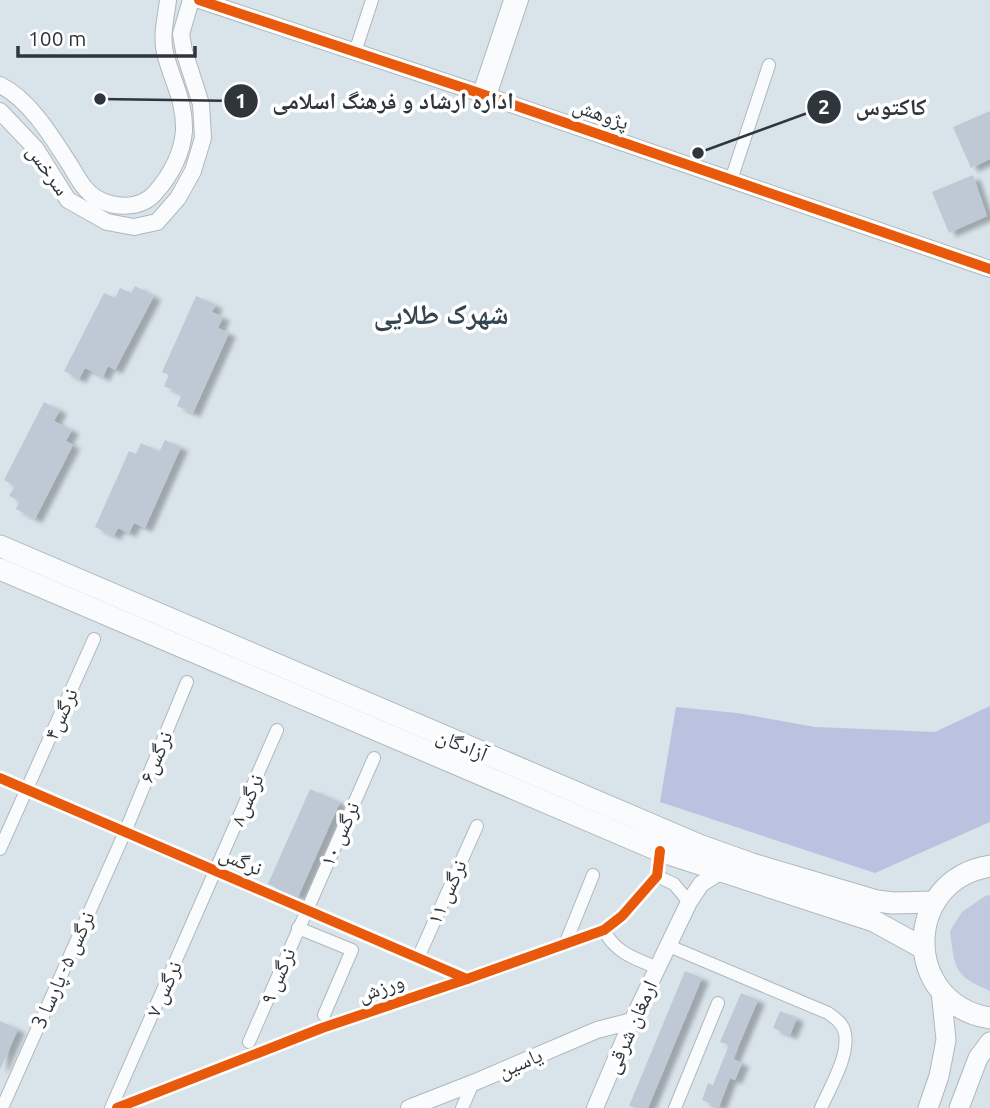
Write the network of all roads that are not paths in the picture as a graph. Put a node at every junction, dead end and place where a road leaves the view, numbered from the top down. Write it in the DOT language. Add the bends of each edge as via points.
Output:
graph roads {
  1 [pos="169,0"];
  2 [pos="191,0"];
  3 [pos="199,0"];
  4 [pos="372,0"];
  5 [pos="510,0"];
  6 [pos="522,0"];
  7 [pos="355,52"];
  8 [pos="769,65"];
  9 [pos="0,85"];
  10 [pos="484,95"];
  11 [pos="0,111"];
  12 [pos="731,180"];
  13 [pos="990,269"];
  14 [pos="0,546"];
  15 [pos="0,569"];
  16 [pos="144,620"];
  17 [pos="94,639"];
  18 [pos="187,682"];
  19 [pos="277,730"];
  20 [pos="374,758"];
  21 [pos="0,778"];
  22 [pos="27,789"];
  23 [pos="477,826"];
  24 [pos="125,832"];
  25 [pos="0,849"];
  26 [pos="660,851"];
  27 [pos="990,866"];
  28 [pos="216,871"];
  29 [pos="720,872"];
  30 [pos="593,875"];
  31 [pos="657,876"];
  32 [pos="689,902"];
  33 [pos="935,902"];
  34 [pos="306,910"];
  35 [pos="298,928"];
  36 [pos="604,930"];
  37 [pos="566,942"];
  38 [pos="669,946"];
  39 [pos="923,947"];
  40 [pos="418,958"];
  41 [pos="658,968"];
  42 [pos="467,979"];
  43 [pos="941,991"];
  44 [pos="718,1003"];
  45 [pos="324,1016"];
  46 [pos="990,1018"];
  47 [pos="632,1021"];
  48 [pos="249,1042"];
  49 [pos="990,1042"];
  50 [pos="473,1083"];
  51 [pos="2,1108"];
  52 [pos="111,1108"];
  53 [pos="117,1108"];
  54 [pos="410,1108"];
  55 [pos="463,1108"];
  56 [pos="595,1108"];
  57 [pos="675,1108"];
  58 [pos="821,1108"];
  59 [pos="928,1108"];
  60 [pos="959,1108"];
  1 -- 9 [label="street, سرخس" via="165,52 183,107 184,133 166,181 151,198 135,206 96,198 83,186 51,135"];
  2 -- 11 [label="street, سرخس" via="181,34 201,104 203,138 178,198 157,222 134,227 107,222 68,200 36,149"];
  3 -- 7 [label="street, پژوهش"];
  4 -- 7 [label="street"];
  5 -- 10 [label="street"];
  6 -- 10 [label="street"];
  7 -- 10 [label="street, پژوهش"];
  8 -- 12 [label="street"];
  10 -- 12 [label="street, پژوهش"];
  12 -- 13 [label="street, پژوهش"];
  14 -- 16 [label="main road, آزادگان"];
  15 -- 16 [label="main road, آزادگان"];
  16 -- 26 [label="main road, آزادگان"];
  16 -- 33 [label="main road, آزادگان" via="751,864 877,901"];
  17 -- 22 [label="street, نرگس۴"];
  18 -- 24 [label="street, نرگس۶"];
  19 -- 28 [label="street, نرگس۸"];
  20 -- 34 [label="street, نرگس ۱۰"];
  21 -- 22 [label="street, نرگس"];
  22 -- 24 [label="street, نرگس"];
  22 -- 25 [label="street, نرگس۴"];
  23 -- 40 [label="street, نرگس ۱۱"];
  24 -- 28 [label="street, نرگس"];
  24 -- 51 [label="street, نرگس ۵- پارسا 3"];
  26 -- 29 [label="main road, آزادگان"];
  26 -- 31 [label="street"];
  27 -- 33 [label="main road" via="960,876"];
  28 -- 34 [label="street, نرگس"];
  28 -- 52 [label="street, نرگس ۷"];
  29 -- 32 [label="street, ارمغان شرقی" via="701,884"];
  29 -- 39 [label="main road, آزادگان" via="874,921"];
  30 -- 37 [label="street"];
  31 -- 32 [label="street" via="674,884"];
  31 -- 36 [label="street, ورزش"];
  32 -- 38 [label="street, ارمغان شرقی"];
  33 -- 39 [label="main road" via="925,924"];
  34 -- 35 [label="street, نرگس ۹"];
  34 -- 40 [label="street, نرگس"];
  35 -- 45 [label="street" via="352,950"];
  35 -- 48 [label="street, نرگس ۹"];
  36 -- 37 [label="street, ورزش"];
  36 -- 41 [label="street" via="626,955"];
  37 -- 42 [label="street, ورزش"];
  38 -- 41 [label="street, ارمغان شرقی"];
  38 -- 58 [label="street" via="838,1021 845,1032 844,1053"];
  39 -- 43 [label="main road" via="929,971"];
  40 -- 42 [label="street, نرگس"];
  41 -- 47 [label="street, ارمغان شرقی"];
  42 -- 53 [label="street, ورزش" via="322,1028"];
  43 -- 46 [label="main road" via="959,1007"];
  43 -- 59 [label="main road" via="946,1040"];
  44 -- 57 [label="street"];
  47 -- 50 [label="street, یاسین" via="597,1030"];
  47 -- 56 [label="street, ارمغان شرقی"];
  49 -- 60 [label="main road" via="978,1058"];
  50 -- 54 [label="street, یاسین"];
  50 -- 55 [label="street"];
}
